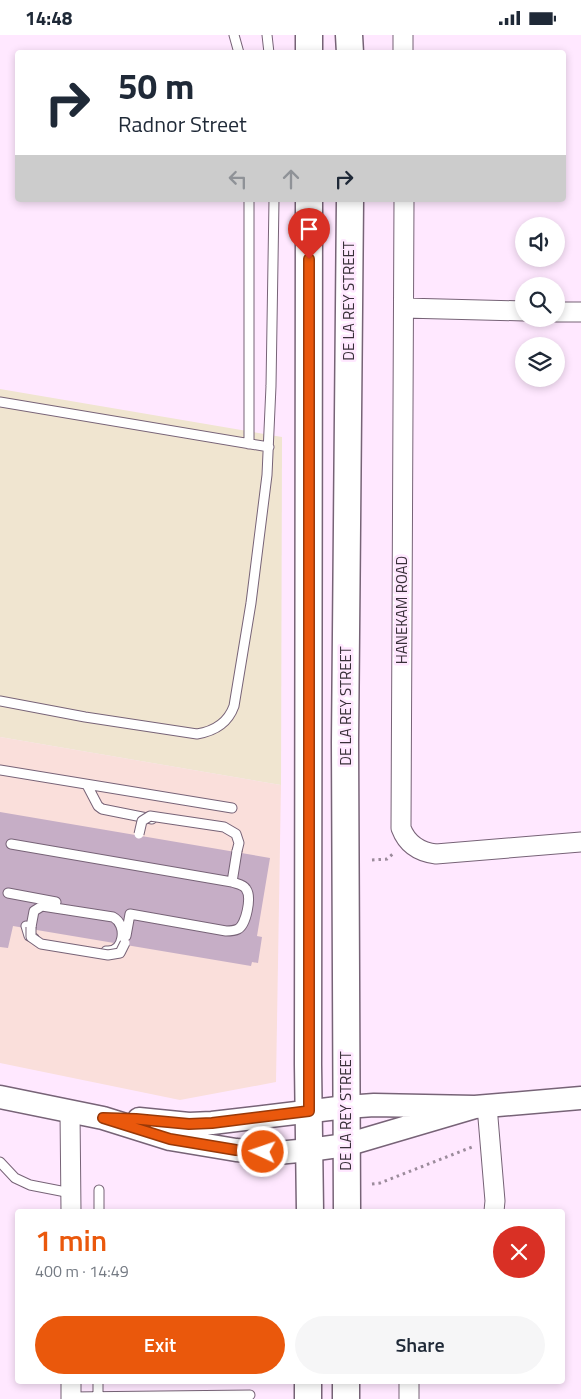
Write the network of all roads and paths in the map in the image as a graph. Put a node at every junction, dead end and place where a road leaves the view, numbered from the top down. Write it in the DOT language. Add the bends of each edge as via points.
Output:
graph roads {
  1 [pos="234,35"];
  2 [pos="268,35"];
  3 [pos="309,35"];
  4 [pos="349,35"];
  5 [pos="403,35"];
  6 [pos="238,50"];
  7 [pos="269,50"];
  8 [pos="310,50"];
  9 [pos="350,50"];
  10 [pos="403,50"];
  11 [pos="249,202"];
  12 [pos="274,202"];
  13 [pos="309,202"];
  14 [pos="350,202"];
  15 [pos="404,202"];
  16 [pos="404,308"];
  17 [pos="515,311"];
  18 [pos="565,312"];
  19 [pos="581,312"];
  20 [pos="0,402"];
  21 [pos="249,444"];
  22 [pos="269,447"];
  23 [pos="0,701"];
  24 [pos="0,770"];
  25 [pos="87,785"];
  26 [pos="232,808"];
  27 [pos="139,834"];
  28 [pos="581,842"];
  29 [pos="10,844"];
  30 [pos="235,851"];
  31 [pos="396,852"];
  32 [pos="372,860"];
  33 [pos="232,882"];
  34 [pos="8,893"];
  35 [pos="130,914"];
  36 [pos="123,943"];
  37 [pos="0,1097"];
  38 [pos="581,1098"];
  39 [pos="346,1107"];
  40 [pos="481,1107"];
  41 [pos="309,1111"];
  42 [pos="70,1112"];
  43 [pos="103,1118"];
  44 [pos="346,1145"];
  45 [pos="476,1146"];
  46 [pos="309,1151"];
  47 [pos="0,1162"];
  48 [pos="372,1184"];
  49 [pos="99,1190"];
  50 [pos="71,1202"];
  51 [pos="99,1209"];
  52 [pos="310,1209"];
  53 [pos="347,1209"];
  54 [pos="494,1209"];
  55 [pos="98,1384"];
  56 [pos="308,1384"];
  57 [pos="346,1384"];
  58 [pos="409,1384"];
  59 [pos="71,1392"];
  60 [pos="250,1395"];
  61 [pos="98,1397"];
  62 [pos="308,1399"];
  63 [pos="346,1399"];
  64 [pos="409,1399"];
  1 -- 6 [label="lane"];
  2 -- 7 [label="lane"];
  3 -- 8 [label="main road"];
  4 -- 9 [label="main road"];
  5 -- 10 [label="street"];
  11 -- 21 [label="lane"];
  12 -- 22 [label="lane"];
  13 -- 41 [label="main road"];
  14 -- 39 [label="main road, DE LA REY STREET" via="345,742"];
  15 -- 16 [label="street, HANEKAM ROAD"];
  16 -- 17 [label="street"];
  16 -- 28 [label="street, HANEKAM ROAD" via="401,828 404,836 420,851 436,854"];
  18 -- 19 [label="street"];
  20 -- 21 [label="lane"];
  21 -- 22 [label="lane"];
  22 -- 23 [label="lane" via="251,603 234,706 219,727 197,734"];
  24 -- 25 [label="lane"];
  25 -- 26 [label="lane"];
  25 -- 30 [label="lane, bridge" via="102,809 224,831 234,839"];
  27 -- 30 [label="lane, bridge" via="142,821 150,816 224,827 236,833 239,843"];
  29 -- 33 [label="lane"];
  30 -- 33 [label="lane"];
  31 -- 32 [label="path" via="387,859"];
  33 -- 35 [label="lane" via="242,885 248,893 244,923 234,931"];
  34 -- 35 [label="lane"];
  35 -- 36 [label="lane"];
  36 -- 36 [label="lane, bridge" via="120,953 108,955 41,944 32,937 28,927 34,911 42,906 113,917 122,926"];
  37 -- 42 [label="street"];
  38 -- 40 [label="street"];
  39 -- 40 [label="street"];
  39 -- 41 [label="street"];
  39 -- 44 [label="main road, DE LA REY STREET"];
  40 -- 44 [label="street"];
  40 -- 54 [label="street"];
  41 -- 43 [label="street" via="189,1124"];
  41 -- 46 [label="main road"];
  42 -- 43 [label="street"];
  42 -- 50 [label="street"];
  43 -- 46 [label="street" via="170,1139 236,1150"];
  44 -- 46 [label="street"];
  44 -- 53 [label="main road, DE LA REY STREET"];
  45 -- 48 [label="path"];
  46 -- 52 [label="main road"];
  47 -- 50 [label="lane" via="15,1179"];
  49 -- 51 [label="lane"];
  55 -- 61 [label="lane"];
  56 -- 62 [label="main road"];
  57 -- 63 [label="main road"];
  58 -- 64 [label="street"];
  59 -- 61 [label="lane"];
  60 -- 61 [label="lane"];
}
